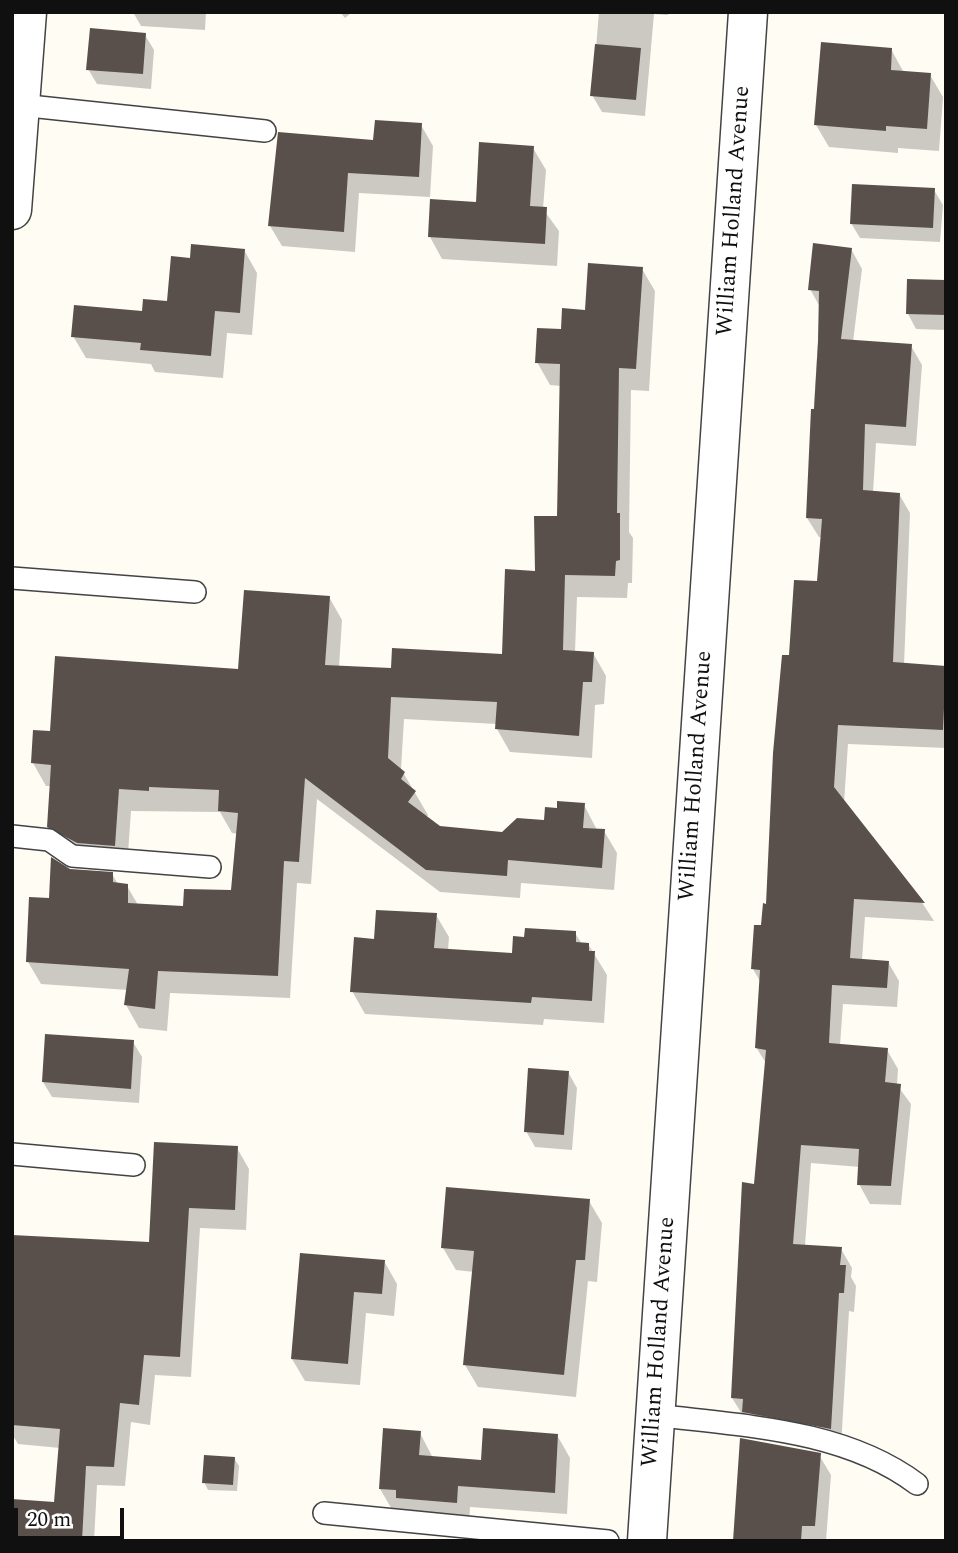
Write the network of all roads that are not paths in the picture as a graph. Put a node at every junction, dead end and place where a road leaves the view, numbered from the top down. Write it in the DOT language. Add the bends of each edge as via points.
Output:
graph roads {
  1 [pos="27,12"];
  2 [pos="748,12"];
  3 [pos="20,104"];
  4 [pos="265,131"];
  5 [pos="12,210"];
  6 [pos="12,578"];
  7 [pos="195,592"];
  8 [pos="12,836"];
  9 [pos="210,867"];
  10 [pos="12,1154"];
  11 [pos="134,1165"];
  12 [pos="655,1415"];
  13 [pos="917,1484"];
  14 [pos="324,1513"];
  15 [pos="608,1541"];
  16 [pos="647,1541"];
  1 -- 3 [label="street"];
  2 -- 12 [label="street, William Holland Avenue"];
  3 -- 4 [label="lane"];
  3 -- 5 [label="street"];
  6 -- 7 [label="lane"];
  8 -- 9 [label="lane" via="49,840 72,856"];
  10 -- 11 [label="lane"];
  12 -- 13 [label="lane" via="763,1428 868,1454"];
  12 -- 16 [label="street, William Holland Avenue"];
  14 -- 15 [label="lane"];
}
